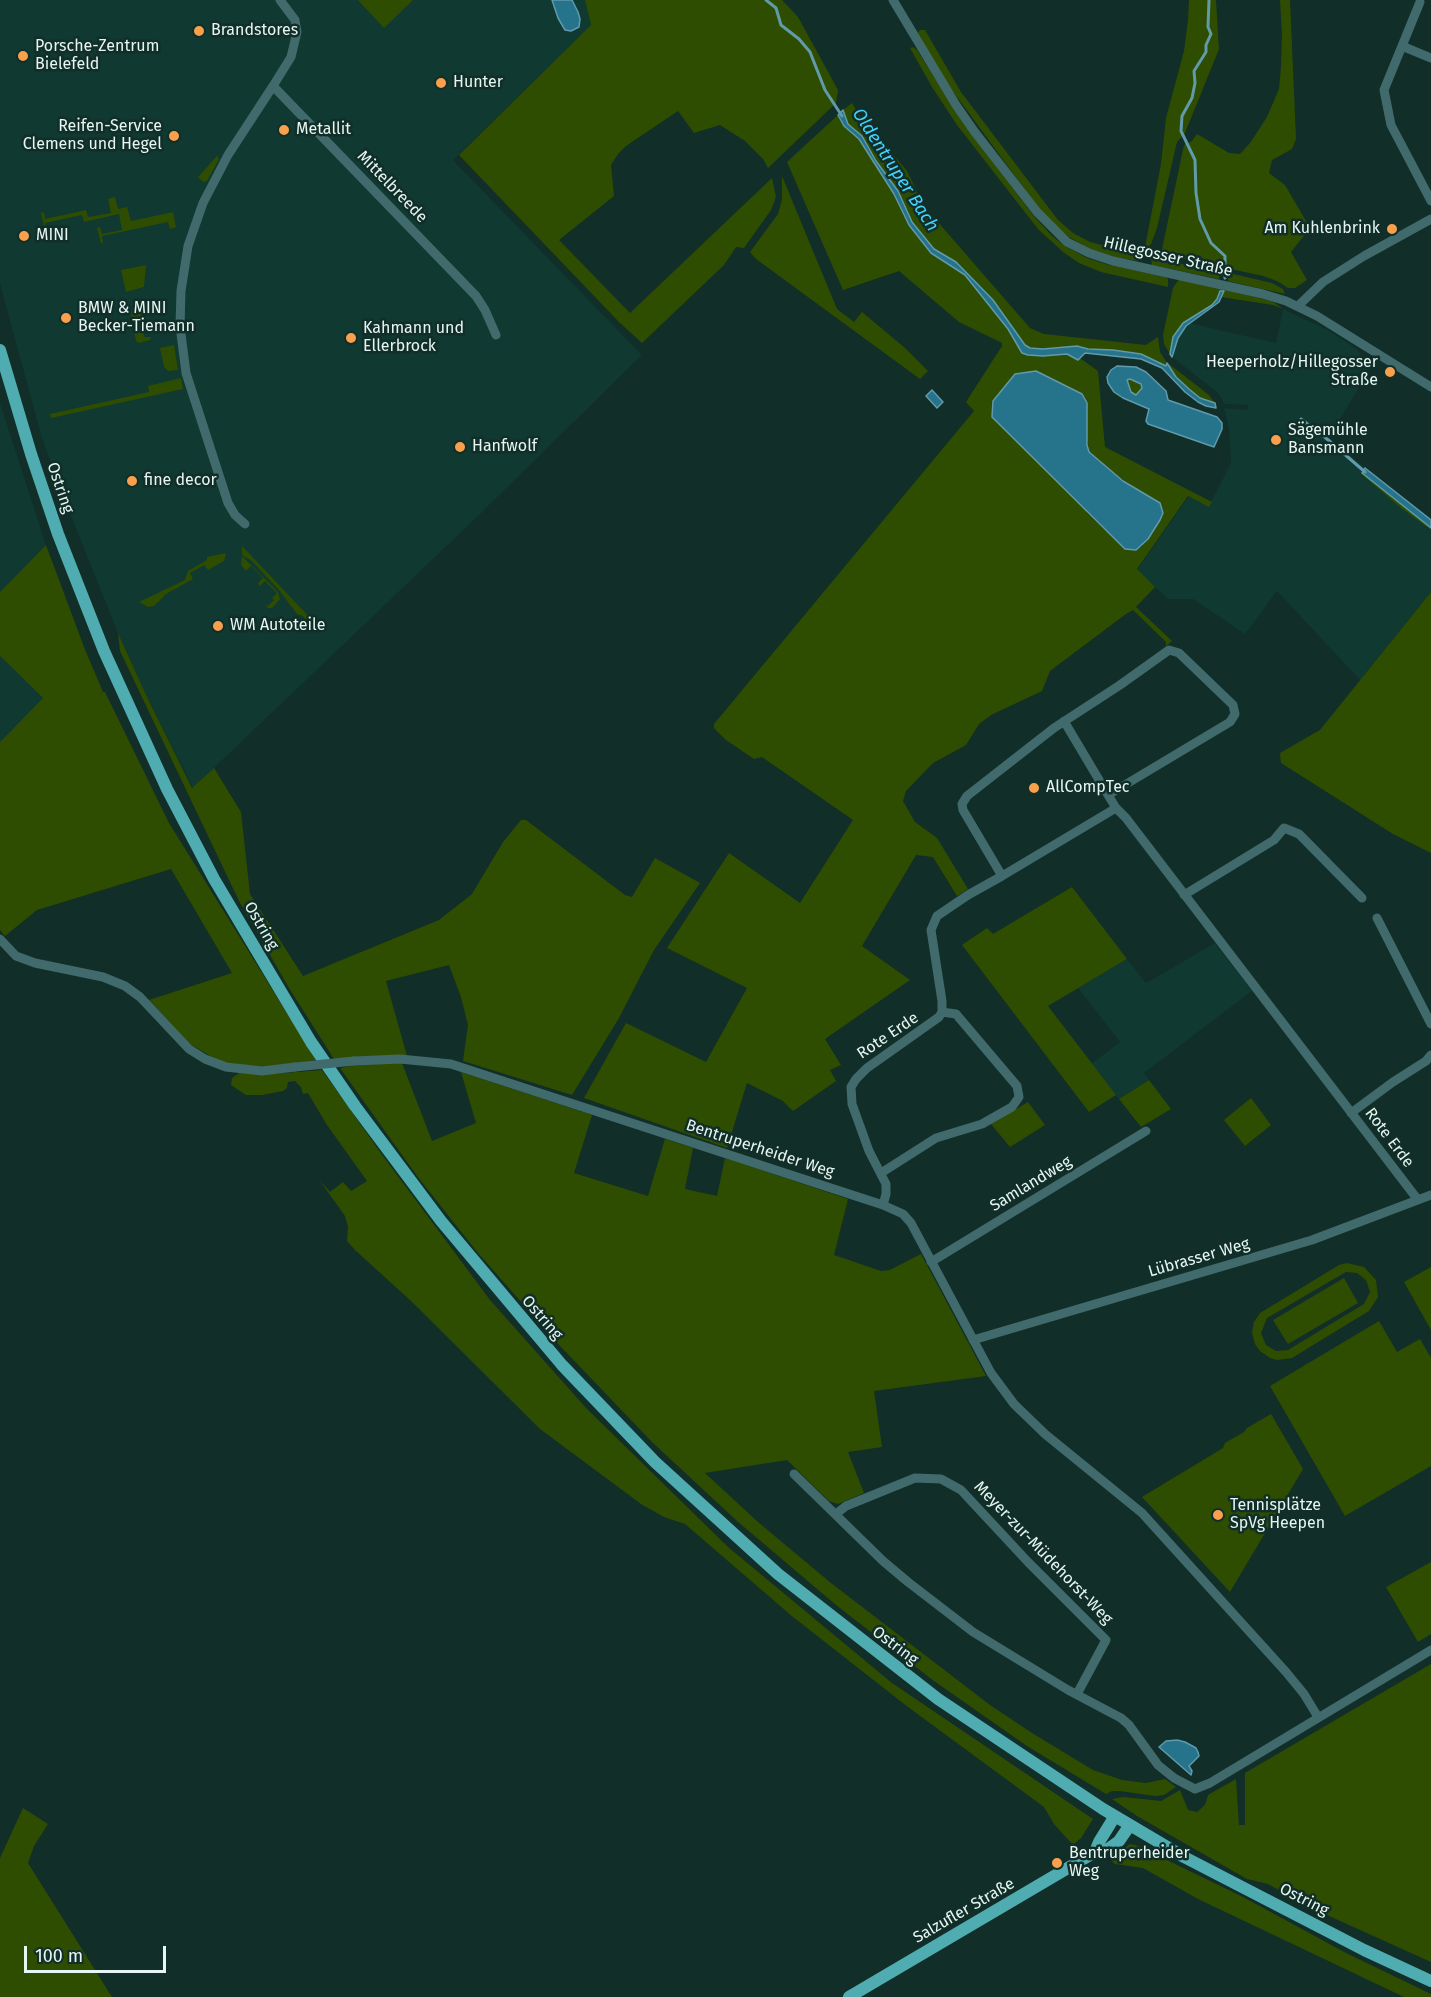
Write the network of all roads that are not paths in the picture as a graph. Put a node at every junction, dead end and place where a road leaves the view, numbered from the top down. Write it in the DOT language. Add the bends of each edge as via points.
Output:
graph roads {
  1 [pos="280,0"];
  2 [pos="893,0"];
  3 [pos="1420,2"];
  4 [pos="1402,46"];
  5 [pos="1431,58"];
  6 [pos="273,86"];
  7 [pos="1431,201"];
  8 [pos="1431,219"];
  9 [pos="1298,306"];
  10 [pos="496,335"];
  11 [pos="0,350"];
  12 [pos="1431,387"];
  13 [pos="245,524"];
  14 [pos="1064,721"];
  15 [pos="1108,795"];
  16 [pos="1116,808"];
  17 [pos="1002,876"];
  18 [pos="1184,895"];
  19 [pos="1362,898"];
  20 [pos="1377,918"];
  21 [pos="0,939"];
  22 [pos="942,1012"];
  23 [pos="1431,1024"];
  24 [pos="1431,1055"];
  25 [pos="1351,1113"];
  26 [pos="1146,1131"];
  27 [pos="881,1173"];
  28 [pos="1431,1195"];
  29 [pos="1418,1200"];
  30 [pos="883,1205"];
  31 [pos="931,1262"];
  32 [pos="973,1340"];
  33 [pos="794,1474"];
  34 [pos="836,1514"];
  35 [pos="1431,1650"];
  36 [pos="1077,1694"];
  37 [pos="1318,1717"];
  38 [pos="1195,1790"];
  39 [pos="1195,1800"];
  40 [pos="1115,1816"];
  41 [pos="1130,1825"];
  42 [pos="1095,1852"];
  43 [pos="1431,1981"];
  44 [pos="849,1997"];
  1 -- 6 [label="street" via="295,20 297,32 291,57"];
  2 -- 9 [label="street, Hillegosser Straße" via="974,131 1037,212 1067,242 1113,261 1263,294"];
  3 -- 4 [label="street"];
  4 -- 5 [label="street"];
  4 -- 7 [label="street" via="1384,90 1390,121"];
  6 -- 10 [label="street, Mittelbreede" via="476,296"];
  6 -- 13 [label="street" via="220,168 203,203 188,246 180,291 186,373 228,503"];
  8 -- 9 [label="street" via="1323,282"];
  9 -- 12 [label="street, Hillegosser Straße"];
  11 -- 40 [label="main road, Ostring" via="69,563 167,789 214,879 311,1042 441,1221 561,1365 655,1462 778,1574 938,1699"];
  14 -- 15 [label="street, Rote Erde"];
  14 -- 15 [label="street" via="1169,650 1179,653 1233,705 1235,714 1230,722"];
  14 -- 17 [label="street" via="967,796 962,804"];
  15 -- 16 [label="street, Rote Erde"];
  16 -- 17 [label="street, Rote Erde"];
  16 -- 18 [label="street, Rote Erde"];
  17 -- 22 [label="street, Rote Erde" via="942,911 932,924"];
  18 -- 19 [label="street" via="1274,840 1284,828 1299,834"];
  18 -- 25 [label="street, Rote Erde"];
  20 -- 23 [label="street"];
  21 -- 30 [label="street, Bentruperheider Weg, bridge" via="16,956 34,963 103,977 125,986 189,1048 226,1067 262,1071 399,1059 450,1064"];
  22 -- 27 [label="street, Rote Erde" via="934,1023 867,1068 851,1087 852,1104"];
  22 -- 27 [label="street" via="956,1014 1017,1086 1019,1097 1012,1107 982,1124 936,1138"];
  24 -- 25 [label="street"];
  25 -- 29 [label="street, Rote Erde"];
  26 -- 31 [label="street, Samlandweg"];
  27 -- 30 [label="street, Rote Erde" via="886,1190"];
  28 -- 29 [label="street, Lübrasser Weg"];
  29 -- 32 [label="street, Lübrasser Weg" via="1312,1240"];
  30 -- 31 [label="street, Bentruperheider Weg" via="907,1218"];
  31 -- 32 [label="street, Bentruperheider Weg"];
  32 -- 37 [label="street, Bentruperheider Weg" via="1018,1409 1142,1513 1286,1672"];
  33 -- 34 [label="street"];
  34 -- 36 [label="street" via="883,1561 955,1619"];
  34 -- 36 [label="street, Meyer-zur-Müdehorst-Weg" via="857,1500 915,1478 941,1479 961,1490 1106,1640"];
  35 -- 37 [label="street"];
  36 -- 38 [label="street" via="1121,1718 1158,1765"];
  37 -- 38 [label="street"];
  38 -- 39 [label="street"];
  40 -- 41 [label="main road, Ostring"];
  40 -- 42 [label="main road"];
  41 -- 42 [label="main road, Salzufler Straße" via="1119,1841"];
  41 -- 43 [label="main road, Ostring" via="1232,1882"];
  42 -- 44 [label="main road, Salzufler Straße"];
}
